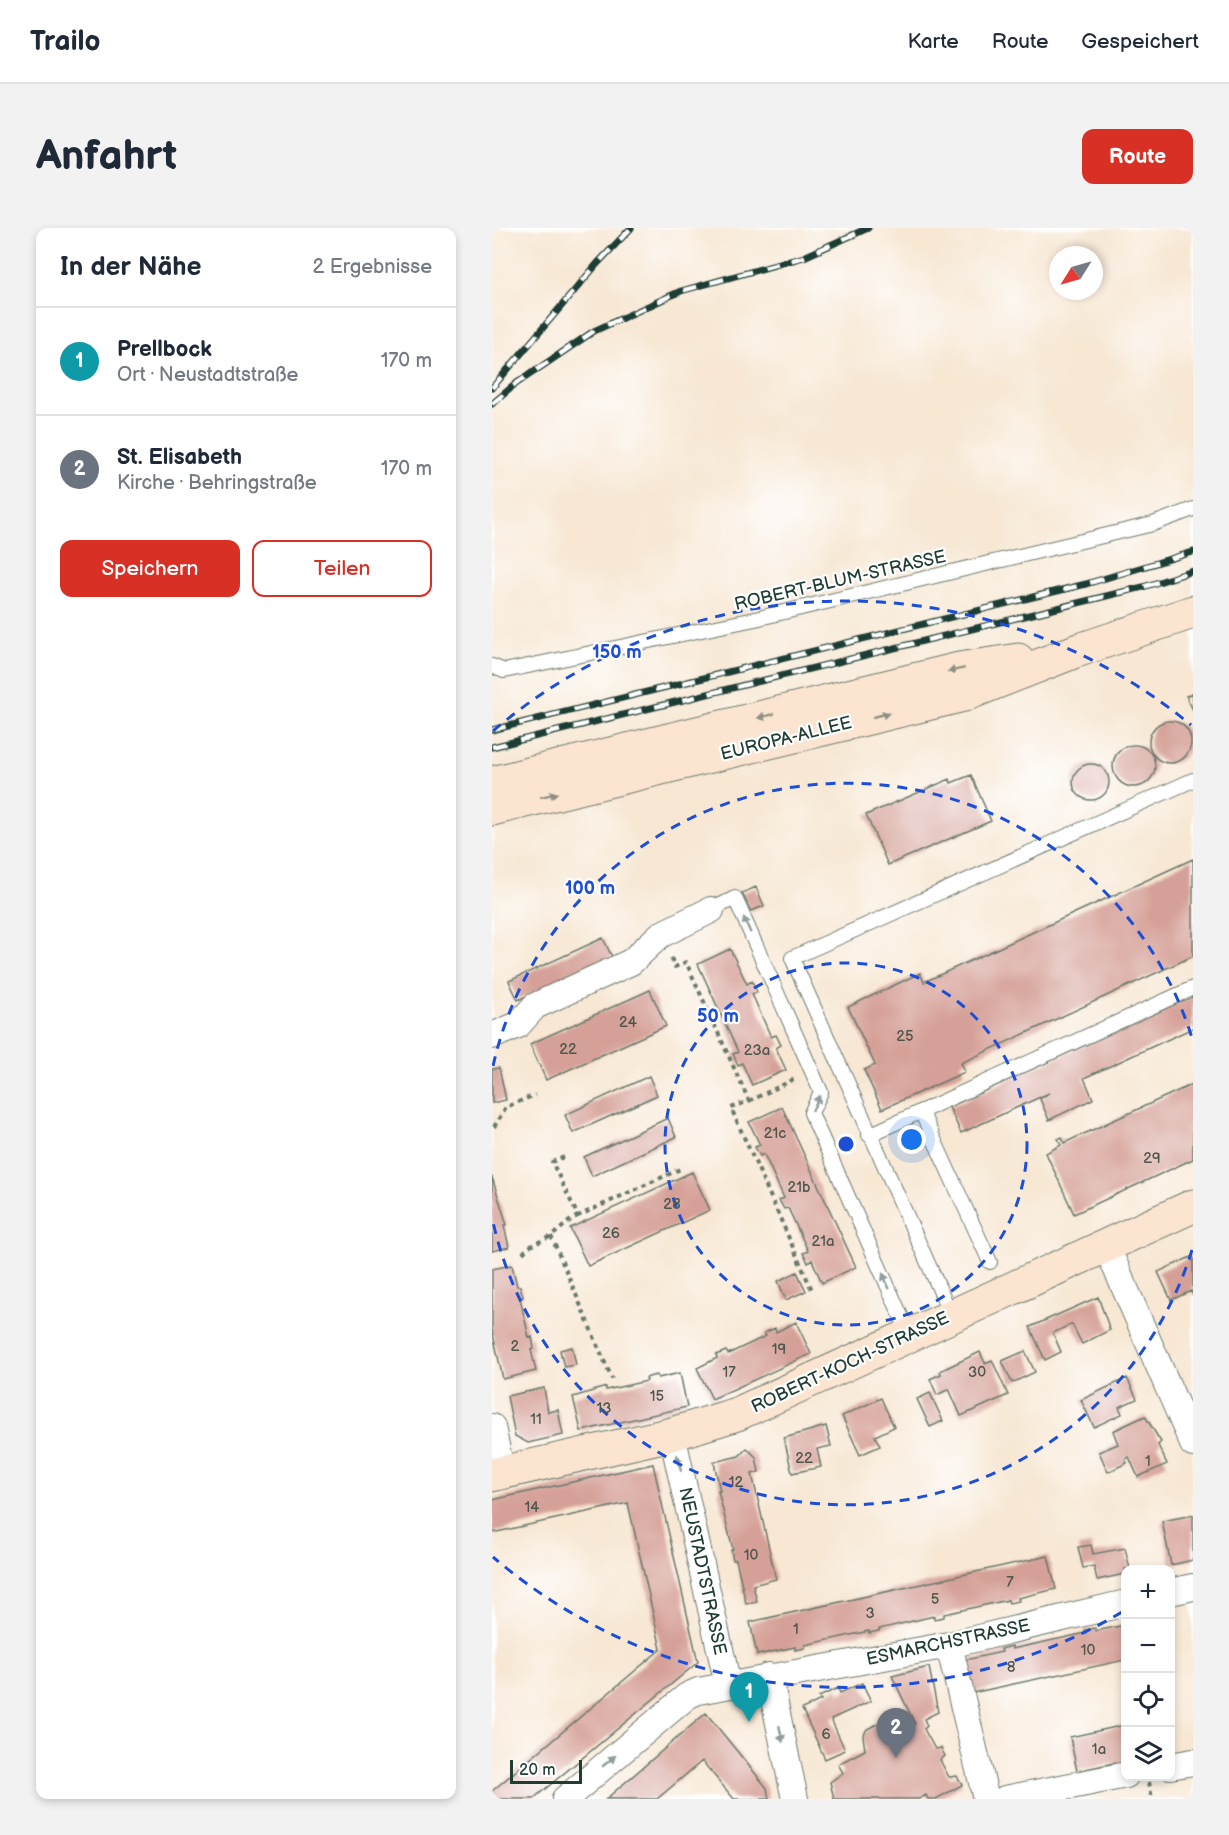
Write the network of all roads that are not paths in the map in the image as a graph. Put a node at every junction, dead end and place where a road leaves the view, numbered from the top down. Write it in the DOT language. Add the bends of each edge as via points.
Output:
graph roads {
  1 [pos="1193,509"];
  2 [pos="1193,612"];
  3 [pos="1076,651"];
  4 [pos="492,666"];
  5 [pos="1193,780"];
  6 [pos="492,783"];
  7 [pos="492,809"];
  8 [pos="711,910"];
  9 [pos="1193,988"];
  10 [pos="492,1036"];
  11 [pos="921,1112"];
  12 [pos="869,1135"];
  13 [pos="1193,1206"];
  14 [pos="1106,1245"];
  15 [pos="990,1262"];
  16 [pos="951,1315"];
  17 [pos="909,1334"];
  18 [pos="492,1428"];
  19 [pos="672,1434"];
  20 [pos="1193,1444"];
  21 [pos="497,1474"];
  22 [pos="1193,1587"];
  23 [pos="1175,1591"];
  24 [pos="1121,1604"];
  25 [pos="949,1645"];
  26 [pos="769,1676"];
  27 [pos="728,1684"];
  28 [pos="1193,1762"];
  29 [pos="1175,1765"];
  30 [pos="1121,1776"];
  31 [pos="565,1799"];
  32 [pos="795,1799"];
  33 [pos="986,1799"];
  34 [pos="1005,1799"];
  35 [pos="1013,1799"];
  1 -- 4 [label="lane, ROBERT-BLUM-STRASSE" via="1153,525 755,619 504,670"];
  2 -- 3 [label="main road, EUROPA-ALLEE"];
  3 -- 6 [label="main road, EUROPA-ALLEE, one-way" via="959,669"];
  7 -- 3 [label="main road, EUROPA-ALLEE, one-way" via="964,695"];
  5 -- 12 [label="lane" via="792,958"];
  8 -- 10 [label="street" via="660,935 631,962 535,1006 518,1025"];
  17 -- 8 [label="lane, one-way" via="812,1113 821,1092 735,898"];
  9 -- 11 [label="lane"];
  11 -- 12 [label="lane"];
  11 -- 15 [label="lane"];
  12 -- 16 [label="lane"];
  13 -- 14 [label="main road, ROBERT-KOCH-STRASSE"];
  14 -- 16 [label="main road, ROBERT-KOCH-STRASSE"];
  14 -- 20 [label="street"];
  16 -- 17 [label="main road, ROBERT-KOCH-STRASSE"];
  17 -- 19 [label="main road, ROBERT-KOCH-STRASSE" via="737,1414"];
  18 -- 21 [label="street"];
  19 -- 21 [label="main road, ROBERT-KOCH-STRASSE"];
  27 -- 19 [label="street, NEUSTADTSTRASSE, one-way"];
  22 -- 23 [label="street"];
  24 -- 25 [label="street, ESMARCHSTRASSE"];
  25 -- 26 [label="street, ESMARCHSTRASSE"];
  25 -- 33 [label="street"];
  26 -- 27 [label="street"];
  26 -- 32 [label="street, one-way"];
  31 -- 27 [label="street, one-way" via="687,1696"];
  28 -- 29 [label="street"];
  30 -- 35 [label="street"];
  34 -- 35 [label="street"];
}
